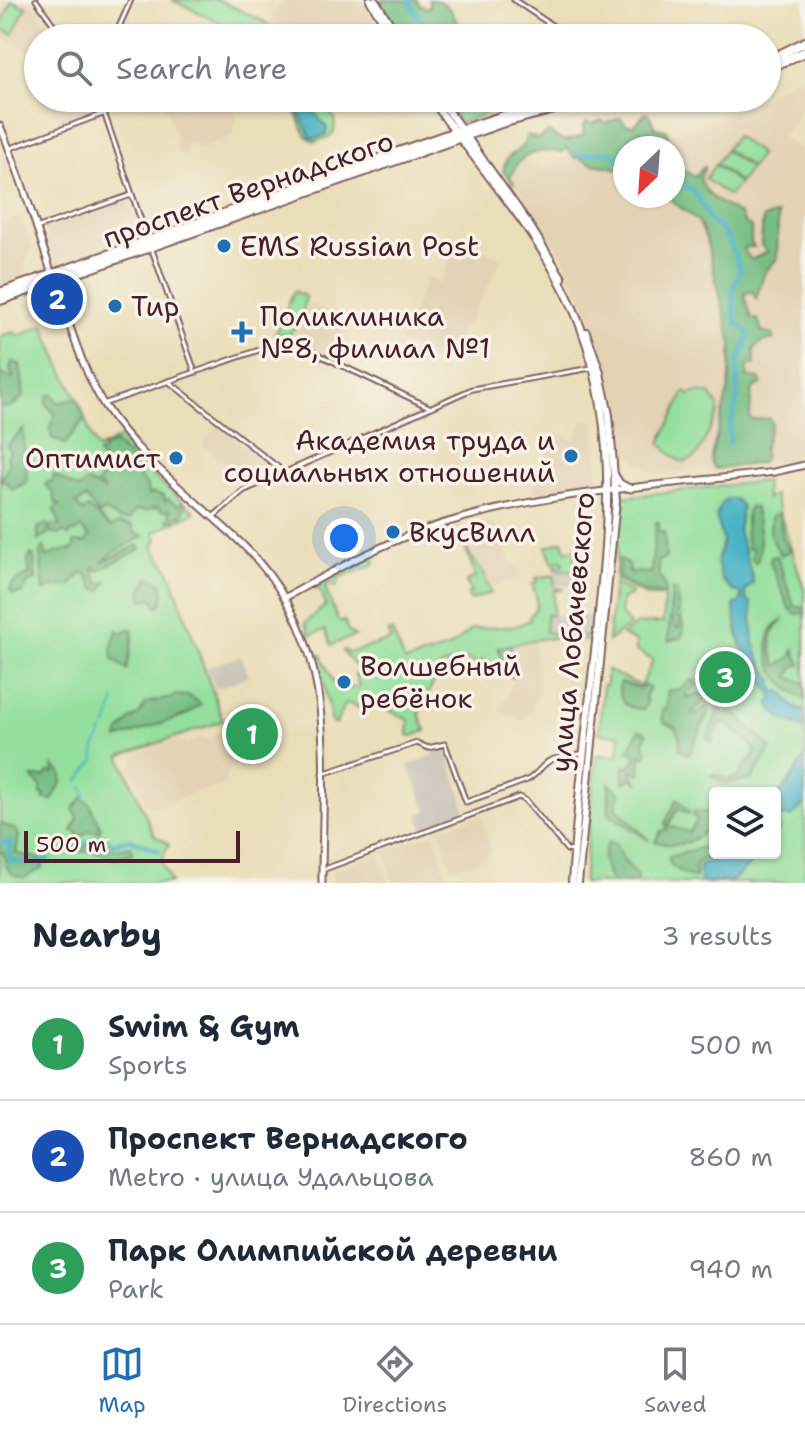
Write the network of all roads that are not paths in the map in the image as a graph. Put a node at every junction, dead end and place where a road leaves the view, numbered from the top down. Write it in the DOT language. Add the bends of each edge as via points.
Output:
graph roads {
  1 [pos="36,0"];
  2 [pos="131,0"];
  3 [pos="373,0"];
  4 [pos="514,0"];
  5 [pos="53,24"];
  6 [pos="120,24"];
  7 [pos="386,24"];
  8 [pos="389,24"];
  9 [pos="550,24"];
  10 [pos="804,50"];
  11 [pos="781,55"];
  12 [pos="781,61"];
  13 [pos="442,112"];
  14 [pos="447,112"];
  15 [pos="518,112"];
  16 [pos="540,112"];
  17 [pos="105,113"];
  18 [pos="0,126"];
  19 [pos="460,134"];
  20 [pos="9,149"];
  21 [pos="133,195"];
  22 [pos="36,228"];
  23 [pos="149,244"];
  24 [pos="53,277"];
  25 [pos="0,293"];
  26 [pos="0,300"];
  27 [pos="596,368"];
  28 [pos="195,372"];
  29 [pos="168,381"];
  30 [pos="103,404"];
  31 [pos="430,407"];
  32 [pos="805,465"];
  33 [pos="284,472"];
  34 [pos="615,474"];
  35 [pos="632,489"];
  36 [pos="612,492"];
  37 [pos="213,517"];
  38 [pos="286,597"];
  39 [pos="590,734"];
  40 [pos="584,754"];
  41 [pos="322,774"];
  42 [pos="574,851"];
  43 [pos="322,870"];
  44 [pos="322,883"];
  45 [pos="575,883"];
  1 -- 5 [label="street"];
  2 -- 6 [label="street"];
  3 -- 7 [label="main road"];
  3 -- 8 [label="main road"];
  4 -- 9 [label="street"];
  10 -- 11 [label="main road"];
  10 -- 12 [label="main road"];
  13 -- 19 [label="main road, улица Лобачевского"];
  14 -- 19 [label="main road, улица Лобачевского"];
  15 -- 19 [label="main road, проспект Вернадского"];
  16 -- 19 [label="main road, проспект Вернадского"];
  17 -- 20 [label="street"];
  17 -- 21 [label="street"];
  18 -- 20 [label="street"];
  19 -- 23 [label="main road, проспект Вернадского"];
  19 -- 27 [label="main road, улица Лобачевского" via="558,279"];
  20 -- 22 [label="street"];
  21 -- 22 [label="street"];
  21 -- 23 [label="street"];
  22 -- 24 [label="street"];
  23 -- 24 [label="main road, проспект Вернадского"];
  23 -- 28 [label="street"];
  24 -- 25 [label="main road, проспект Вернадского"];
  24 -- 26 [label="main road, проспект Вернадского"];
  24 -- 30 [label="street"];
  27 -- 31 [label="street" via="472,389"];
  27 -- 34 [label="main road, улица Лобачевского"];
  27 -- 36 [label="main road, улица Лобачевского"];
  28 -- 29 [label="street"];
  28 -- 31 [label="street" via="288,340"];
  29 -- 30 [label="street"];
  29 -- 33 [label="street"];
  30 -- 37 [label="street" via="139,452"];
  31 -- 33 [label="street"];
  32 -- 35 [label="street"];
  33 -- 37 [label="street" via="238,494"];
  34 -- 35 [label="street"];
  34 -- 36 [label="main road, улица Лобачевского"];
  35 -- 36 [label="street"];
  36 -- 38 [label="street" via="502,508 421,531 349,561"];
  36 -- 39 [label="main road, улица Лобачевского"];
  37 -- 38 [label="street" via="264,566"];
  38 -- 41 [label="street" via="317,679"];
  39 -- 40 [label="main road, улица Лобачевского"];
  39 -- 45 [label="main road, улица Лобачевского"];
  40 -- 41 [label="street" via="549,761 530,778 466,802 445,744 428,748 417,743"];
  40 -- 42 [label="main road, улица Лобачевского"];
  41 -- 43 [label="street"];
  42 -- 43 [label="street" via="567,850 519,797"];
  42 -- 45 [label="main road, улица Лобачевского"];
  43 -- 44 [label="street"];
}
